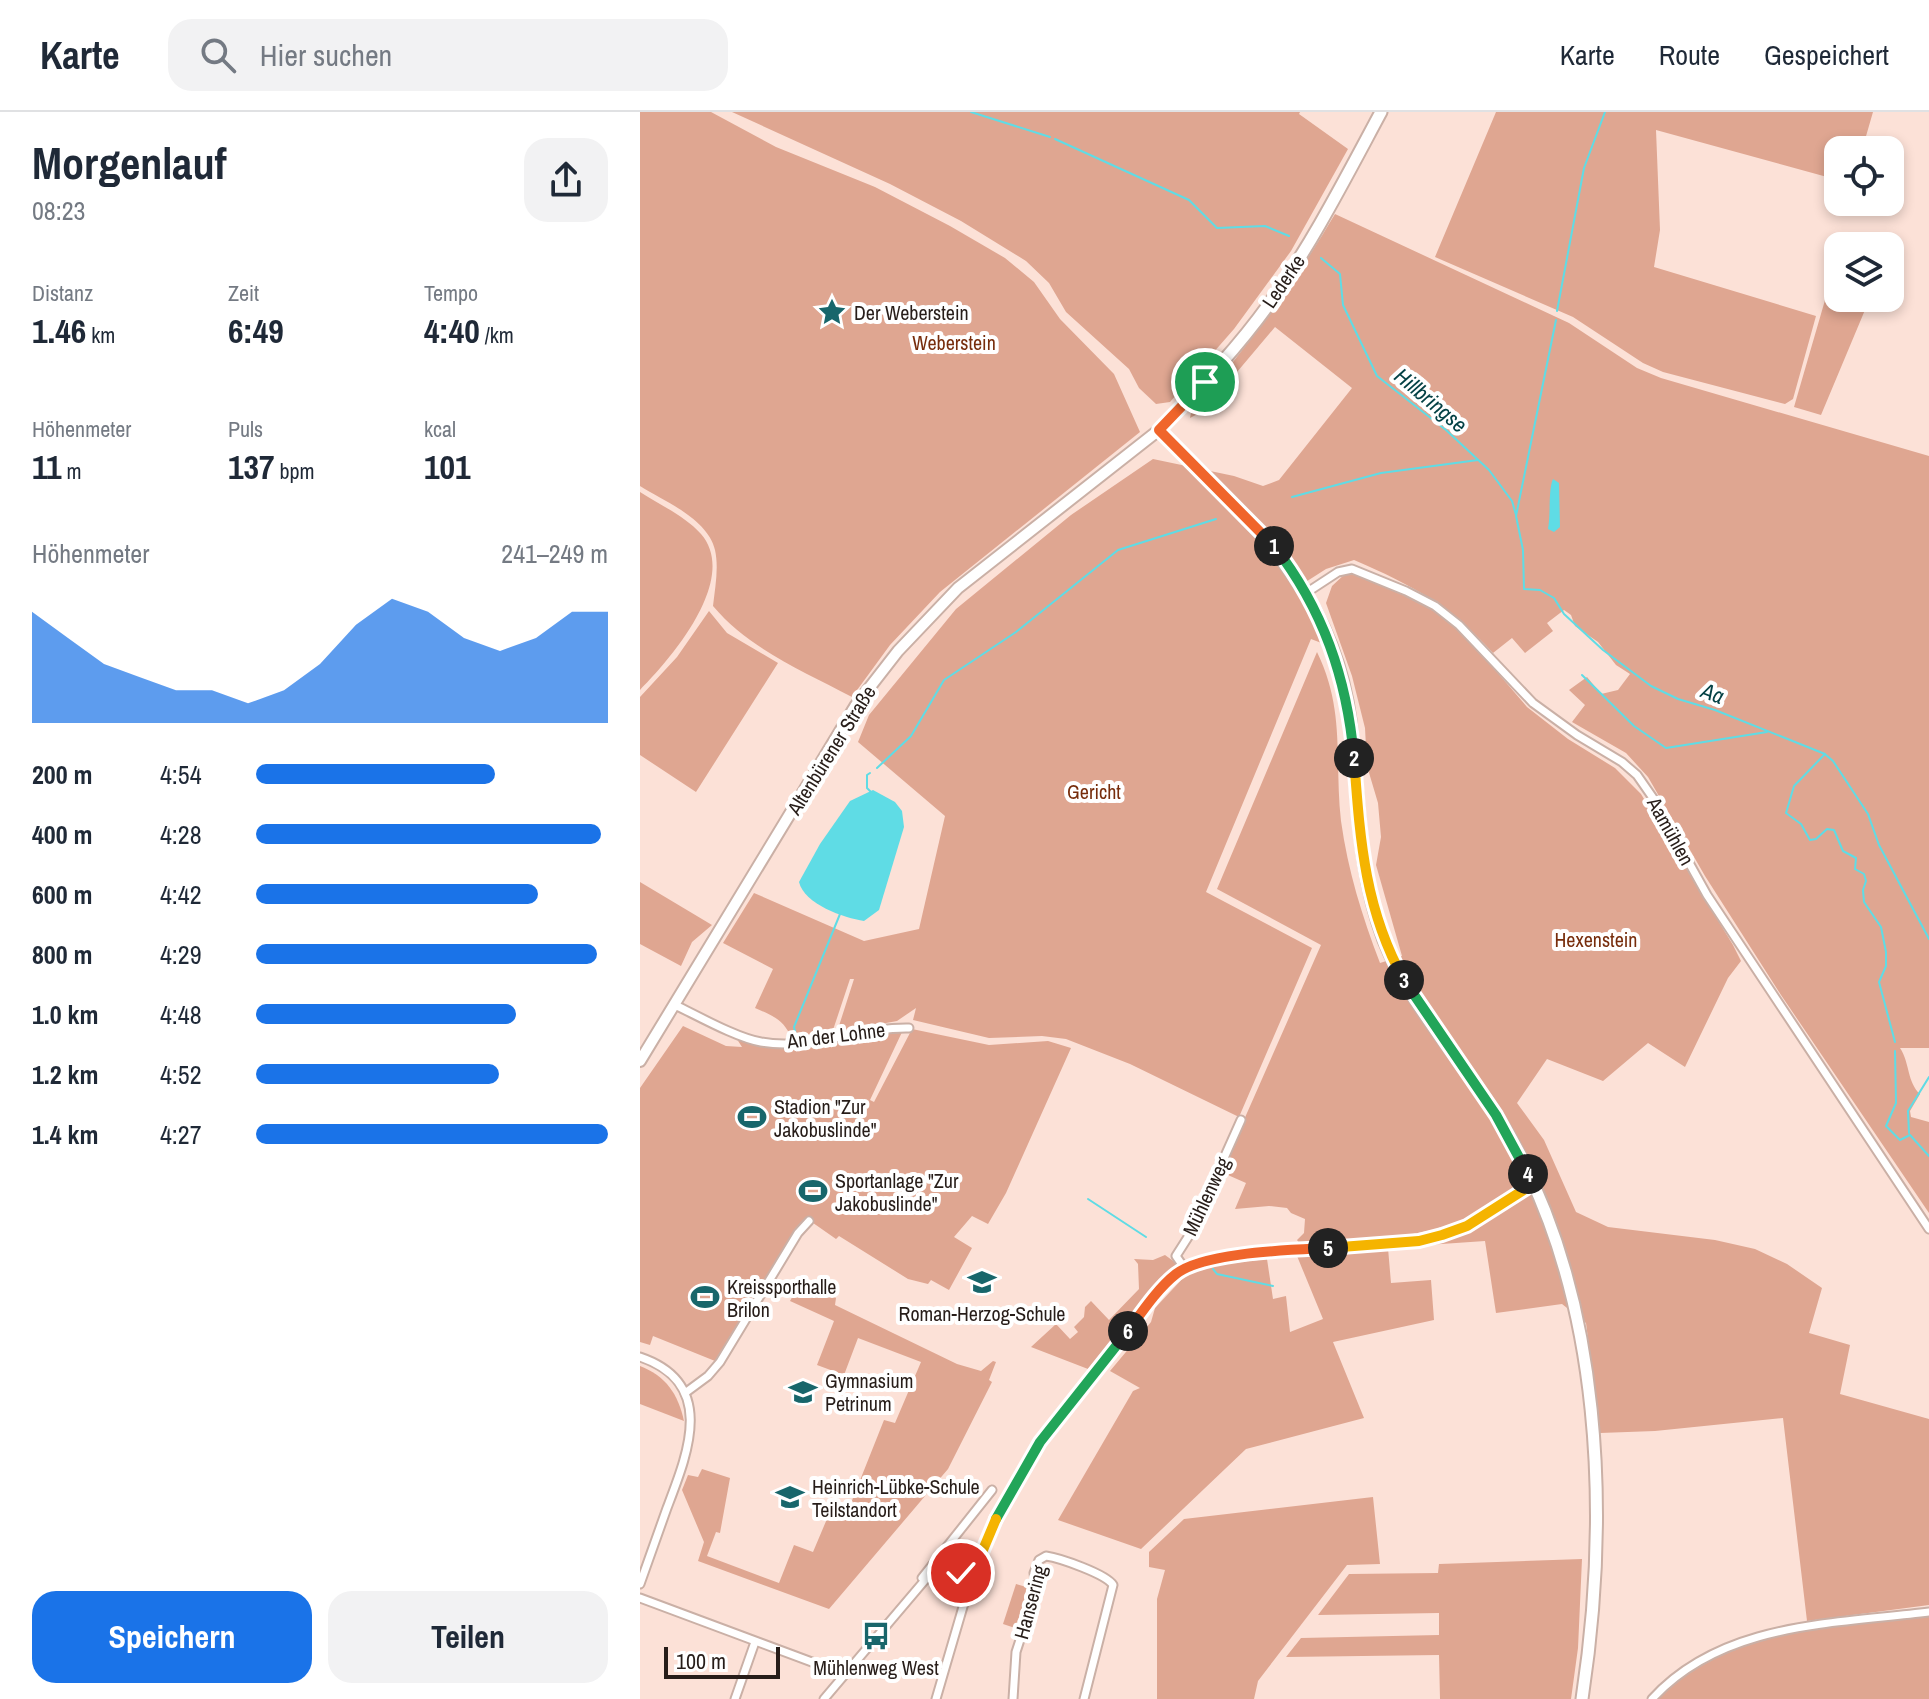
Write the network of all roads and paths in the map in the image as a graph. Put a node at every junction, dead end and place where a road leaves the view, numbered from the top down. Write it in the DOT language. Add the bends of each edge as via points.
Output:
graph roads {
  1 [pos="1381,112"];
  2 [pos="1159,430"];
  3 [pos="1306,593"];
  4 [pos="675,1005"];
  5 [pos="909,1028"];
  6 [pos="640,1061"];
  7 [pos="1241,1120"];
  8 [pos="1533,1184"];
  9 [pos="809,1221"];
  10 [pos="1929,1229"];
  11 [pos="1185,1269"];
  12 [pos="640,1357"];
  13 [pos="685,1393"];
  14 [pos="992,1490"];
  15 [pos="972,1576"];
  16 [pos="640,1584"];
  17 [pos="917,1587"];
  18 [pos="640,1598"];
  19 [pos="1929,1612"];
  20 [pos="755,1642"];
  21 [pos="842,1676"];
  22 [pos="735,1699"];
  23 [pos="824,1699"];
  24 [pos="833,1699"];
  25 [pos="936,1699"];
  26 [pos="1013,1699"];
  27 [pos="1084,1699"];
  28 [pos="1582,1699"];
  29 [pos="1652,1699"];
  1 -- 2 [label="main road, Lederke" via="1277,292"];
  2 -- 3 [label="main road" via="1274,547"];
  2 -- 4 [label="street, Altenbürener Straße" via="958,588 898,651 856,705"];
  3 -- 8 [label="main road" via="1341,675 1365,874 1385,943 1421,1009 1496,1115"];
  3 -- 10 [label="street, Aamühlen" via="1352,569 1435,606 1541,710 1630,768 1653,798 1719,915"];
  4 -- 5 [label="street, An der Lohne" via="761,1042"];
  4 -- 6 [label="street, Altenbürener Straße"];
  7 -- 11 [label="street, Mühlenweg" via="1176,1256"];
  8 -- 11 [label="street, Mühlenweg" via="1467,1226 1419,1241 1241,1256"];
  8 -- 28 [label="main road" via="1557,1242 1589,1387 1597,1547"];
  9 -- 13 [label="street" via="720,1362"];
  11 -- 15 [label="street, Mühlenweg" via="1167,1283 1040,1442 1004,1503"];
  12 -- 13 [label="street" via="665,1369"];
  13 -- 16 [label="street" via="690,1445"];
  14 -- 17 [label="street"];
  15 -- 17 [label="street" via="942,1571"];
  15 -- 25 [label="street, Mühlenweg"];
  17 -- 21 [label="street"];
  18 -- 20 [label="street"];
  19 -- 29 [label="street" via="1809,1625 1758,1637 1691,1666"];
  20 -- 21 [label="street"];
  20 -- 22 [label="street"];
  21 -- 23 [label="street"];
  21 -- 24 [label="street"];
  26 -- 27 [label="street, Hansering" via="1016,1652 1036,1591 1034,1573 1040,1558 1049,1556 1108,1578 1113,1585"];
}
